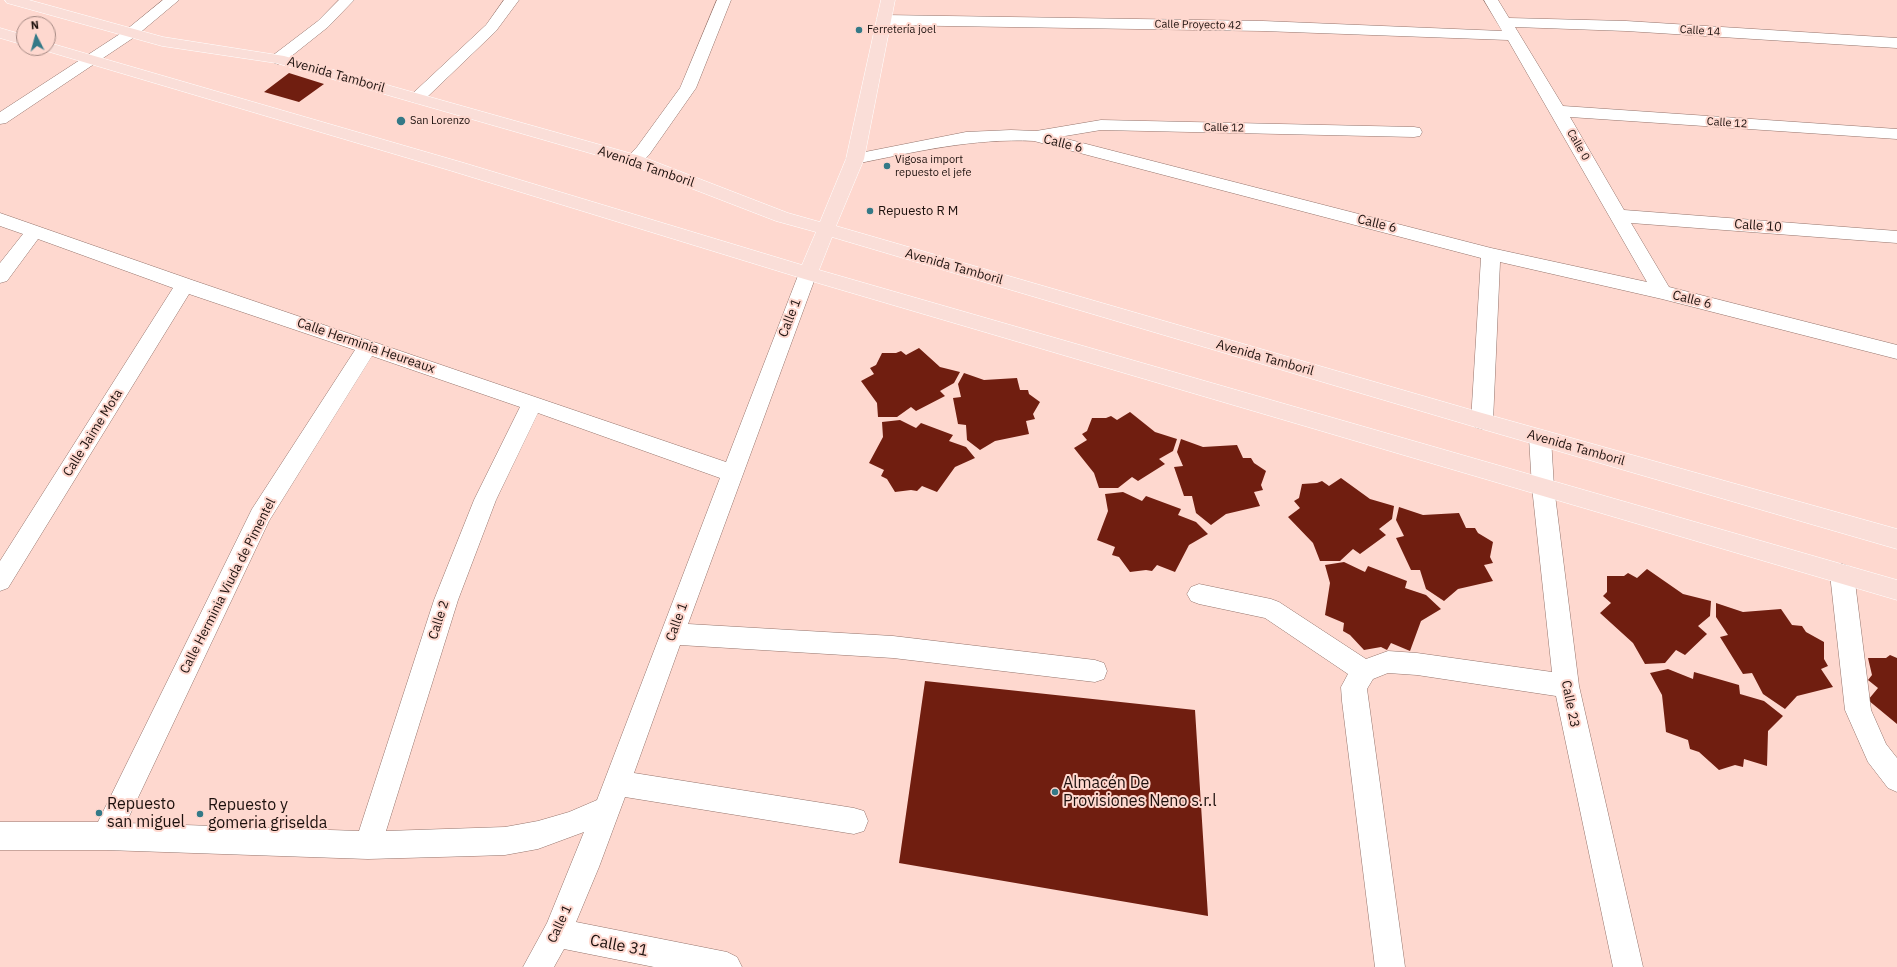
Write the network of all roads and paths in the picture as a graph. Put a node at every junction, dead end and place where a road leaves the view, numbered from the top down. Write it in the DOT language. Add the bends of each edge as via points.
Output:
graph roads {
  1 [pos="12,0"];
  2 [pos="172,0"];
  3 [pos="347,0"];
  4 [pos="512,0"];
  5 [pos="724,0"];
  6 [pos="888,0"];
  7 [pos="1491,0"];
  8 [pos="884,20"];
  9 [pos="1504,22"];
  10 [pos="0,33"];
  11 [pos="131,33"];
  12 [pos="1513,36"];
  13 [pos="16,38"];
  14 [pos="1897,44"];
  15 [pos="56,49"];
  16 [pos="278,58"];
  17 [pos="90,60"];
  18 [pos="417,98"];
  19 [pos="1558,111"];
  20 [pos="0,119"];
  21 [pos="1414,132"];
  22 [pos="1897,134"];
  23 [pos="1034,136"];
  24 [pos="855,159"];
  25 [pos="634,160"];
  26 [pos="1618,216"];
  27 [pos="0,219"];
  28 [pos="825,229"];
  29 [pos="35,231"];
  30 [pos="1897,237"];
  31 [pos="1491,254"];
  32 [pos="808,273"];
  33 [pos="0,276"];
  34 [pos="186,285"];
  35 [pos="1662,292"];
  36 [pos="368,347"];
  37 [pos="1897,352"];
  38 [pos="532,403"];
  39 [pos="1482,421"];
  40 [pos="1540,438"];
  41 [pos="732,473"];
  42 [pos="1543,487"];
  43 [pos="1897,539"];
  44 [pos="1842,574"];
  45 [pos="0,581"];
  46 [pos="1897,590"];
  47 [pos="1199,594"];
  48 [pos="672,634"];
  49 [pos="1095,671"];
  50 [pos="1364,671"];
  51 [pos="1566,686"];
  52 [pos="1897,779"];
  53 [pos="617,783"];
  54 [pos="607,809"];
  55 [pos="854,821"];
  56 [pos="0,836"];
  57 [pos="106,836"];
  58 [pos="368,846"];
  59 [pos="557,934"];
  60 [pos="538,967"];
  61 [pos="727,967"];
  62 [pos="1390,967"];
  63 [pos="1628,967"];
  1 -- 11 [label="main road, Avenida Tamboril"];
  2 -- 11 [label="street"];
  3 -- 16 [label="street" via="323,24"];
  4 -- 18 [label="street" via="491,28"];
  5 -- 25 [label="street" via="688,88"];
  6 -- 8 [label="main road"];
  7 -- 9 [label="street, Calle 0"];
  8 -- 12 [label="street, Calle Proyecto 42" via="1263,26"];
  8 -- 24 [label="main road"];
  9 -- 12 [label="street, Calle 0"];
  9 -- 14 [label="street, Calle 14" via="1626,26"];
  10 -- 13 [label="main road"];
  11 -- 16 [label="main road, Avenida Tamboril" via="162,41"];
  11 -- 17 [label="street"];
  12 -- 19 [label="street, Calle 0"];
  15 -- 17 [label="main road"];
  16 -- 18 [label="main road, Avenida Tamboril"];
  17 -- 20 [label="street"];
  17 -- 32 [label="main road" via="458,167"];
  18 -- 25 [label="main road, Avenida Tamboril"];
  19 -- 22 [label="street, Calle 12"];
  19 -- 26 [label="street, Calle 0"];
  21 -- 23 [label="street, Calle 12" via="1101,125"];
  23 -- 24 [label="street, Calle 6" via="983,136"];
  23 -- 31 [label="street, Calle 6"];
  24 -- 28 [label="main road"];
  25 -- 28 [label="main road, Avenida Tamboril" via="782,216"];
  26 -- 30 [label="street, Calle 10"];
  26 -- 35 [label="street, Calle 0"];
  27 -- 29 [label="street, Calle Herminia Heureaux"];
  28 -- 32 [label="main road"];
  28 -- 39 [label="main road, Avenida Tamboril"];
  29 -- 33 [label="street"];
  29 -- 34 [label="street, Calle Herminia Heureaux"];
  31 -- 35 [label="street, Calle 6"];
  31 -- 39 [label="street"];
  32 -- 41 [label="street, Calle 1"];
  32 -- 42 [label="main road"];
  34 -- 36 [label="street, Calle Herminia Heureaux"];
  34 -- 45 [label="street, Calle Jaime Mota"];
  35 -- 37 [label="street, Calle 6"];
  36 -- 38 [label="street, Calle Herminia Heureaux"];
  36 -- 57 [label="street, Calle Herminia Viuda de Pimentel" via="260,516"];
  38 -- 41 [label="street, Calle Herminia Heureaux"];
  38 -- 58 [label="street, Calle 2" via="485,500 446,600"];
  39 -- 40 [label="main road, Avenida Tamboril"];
  40 -- 42 [label="street, Calle 23"];
  40 -- 43 [label="main road, Avenida Tamboril"];
  41 -- 48 [label="street, Calle 1"];
  42 -- 44 [label="main road"];
  42 -- 51 [label="street, Calle 23"];
  44 -- 46 [label="main road"];
  44 -- 52 [label="street" via="1858,710 1877,754"];
  47 -- 50 [label="street" via="1271,609"];
  48 -- 49 [label="street" via="893,647"];
  48 -- 53 [label="street, Calle 1"];
  50 -- 51 [label="street" via="1388,662 1416,664"];
  50 -- 62 [label="street" via="1354,687 1355,701"];
  51 -- 63 [label="street, Calle 23"];
  53 -- 54 [label="street, Calle 1"];
  53 -- 55 [label="street"];
  54 -- 58 [label="street" via="538,835 505,841"];
  54 -- 59 [label="street, Calle 1"];
  56 -- 57 [label="street"];
  57 -- 58 [label="street"];
  59 -- 60 [label="street, Calle 1"];
  59 -- 61 [label="street, Calle 31"];
}
